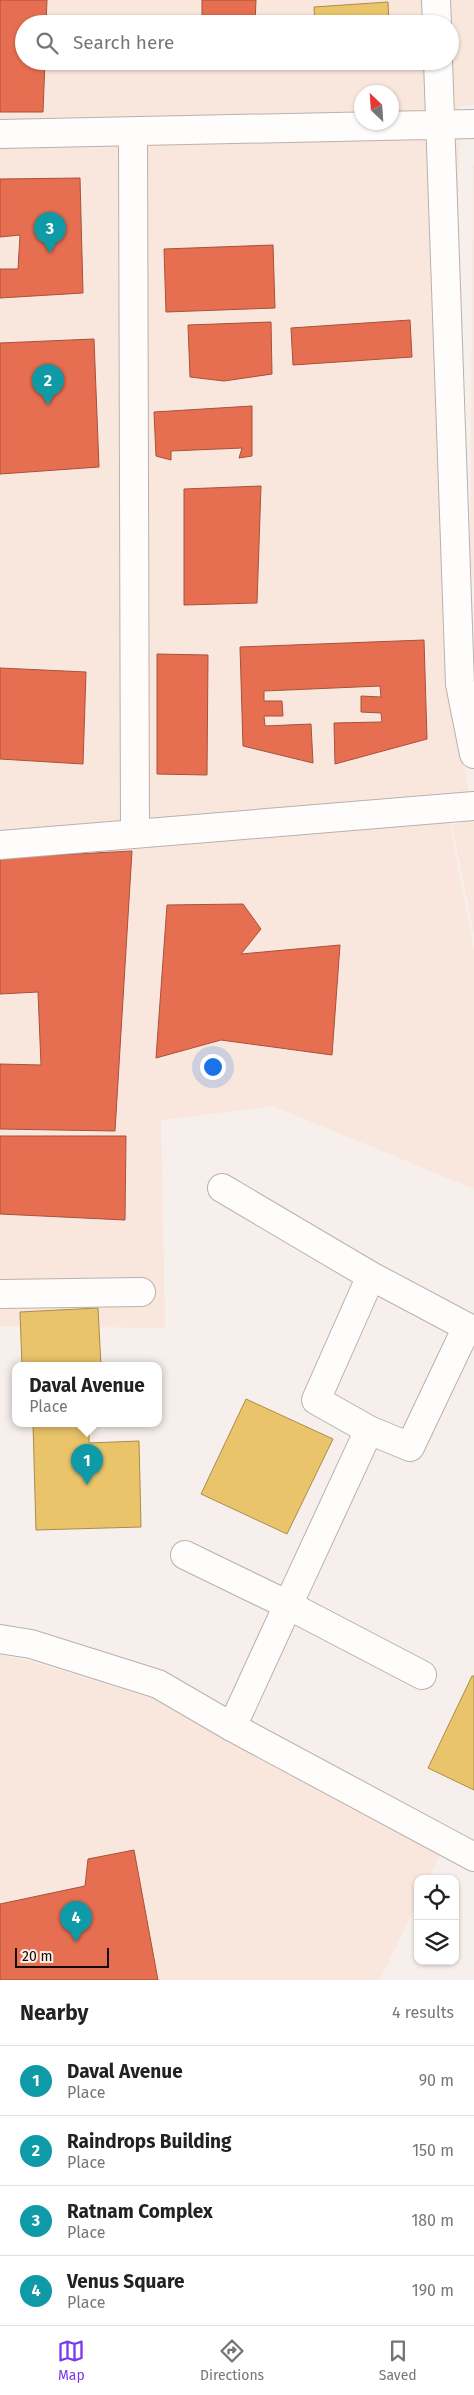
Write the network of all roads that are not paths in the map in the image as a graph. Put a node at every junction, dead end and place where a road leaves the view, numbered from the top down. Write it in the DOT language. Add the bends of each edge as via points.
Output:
graph roads {
  1 [pos="436,0"];
  2 [pos="437,15"];
  3 [pos="438,70"];
  4 [pos="474,124"];
  5 [pos="440,125"];
  6 [pos="132,132"];
  7 [pos="0,134"];
  8 [pos="474,754"];
  9 [pos="474,806"];
  10 [pos="135,834"];
  11 [pos="0,845"];
  12 [pos="222,1188"];
  13 [pos="371,1276"];
  14 [pos="141,1292"];
  15 [pos="0,1294"];
  16 [pos="471,1329"];
  17 [pos="369,1430"];
  18 [pos="185,1555"];
  19 [pos="288,1605"];
  20 [pos="0,1639"];
  21 [pos="422,1675"];
  22 [pos="232,1727"];
  23 [pos="474,1857"];
  1 -- 2 [label="street"];
  3 -- 5 [label="street"];
  4 -- 5 [label="street"];
  5 -- 6 [label="street"];
  5 -- 8 [label="street" via="460,684"];
  6 -- 7 [label="street"];
  6 -- 10 [label="street"];
  9 -- 10 [label="street"];
  10 -- 11 [label="street"];
  12 -- 13 [label="street"];
  13 -- 16 [label="street"];
  13 -- 17 [label="street" via="316,1400"];
  14 -- 15 [label="street"];
  16 -- 17 [label="street" via="410,1447"];
  17 -- 19 [label="street"];
  18 -- 19 [label="street"];
  19 -- 21 [label="street"];
  19 -- 22 [label="street"];
  20 -- 22 [label="street" via="31,1644 158,1684"];
  22 -- 23 [label="street"];
}
